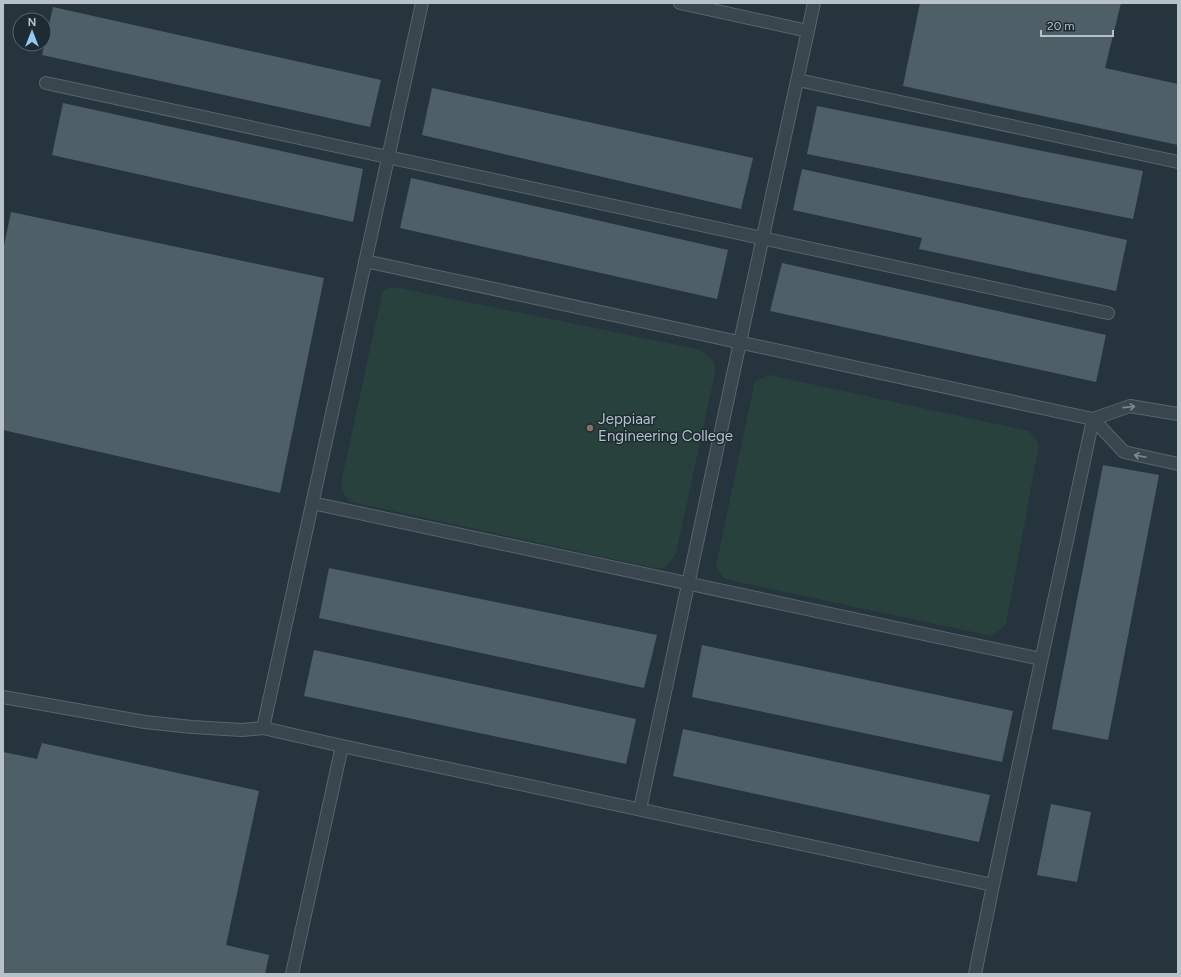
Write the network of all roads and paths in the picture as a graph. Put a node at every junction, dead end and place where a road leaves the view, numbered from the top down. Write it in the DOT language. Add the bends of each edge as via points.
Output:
graph roads {
  1 [pos="422,3"];
  2 [pos="680,3"];
  3 [pos="814,3"];
  4 [pos="808,31"];
  5 [pos="798,80"];
  6 [pos="46,83"];
  7 [pos="388,157"];
  8 [pos="1178,162"];
  9 [pos="763,239"];
  10 [pos="365,261"];
  11 [pos="1108,313"];
  12 [pos="740,342"];
  13 [pos="1178,414"];
  14 [pos="1093,419"];
  15 [pos="1178,464"];
  16 [pos="312,503"];
  17 [pos="688,584"];
  18 [pos="1041,660"];
  19 [pos="3,697"];
  20 [pos="263,728"];
  21 [pos="342,746"];
  22 [pos="640,809"];
  23 [pos="993,885"];
  24 [pos="292,974"];
  25 [pos="975,974"];
  1 -- 7 [label="lane"];
  2 -- 4 [label="lane"];
  3 -- 4 [label="lane"];
  4 -- 5 [label="lane"];
  5 -- 8 [label="lane"];
  5 -- 9 [label="lane"];
  6 -- 7 [label="lane"];
  7 -- 9 [label="lane"];
  7 -- 10 [label="lane"];
  9 -- 11 [label="lane"];
  9 -- 12 [label="lane"];
  10 -- 12 [label="lane"];
  10 -- 16 [label="lane"];
  12 -- 14 [label="lane"];
  12 -- 17 [label="lane"];
  14 -- 13 [label="lane, one-way" via="1130,406"];
  15 -- 14 [label="lane, one-way" via="1124,452"];
  14 -- 18 [label="lane"];
  16 -- 17 [label="lane"];
  16 -- 20 [label="lane"];
  17 -- 18 [label="lane"];
  17 -- 22 [label="lane"];
  18 -- 23 [label="lane"];
  19 -- 20 [label="lane" via="146,722 242,730"];
  20 -- 21 [label="lane"];
  21 -- 22 [label="lane"];
  21 -- 24 [label="lane"];
  22 -- 23 [label="lane"];
  23 -- 25 [label="lane"];
}
